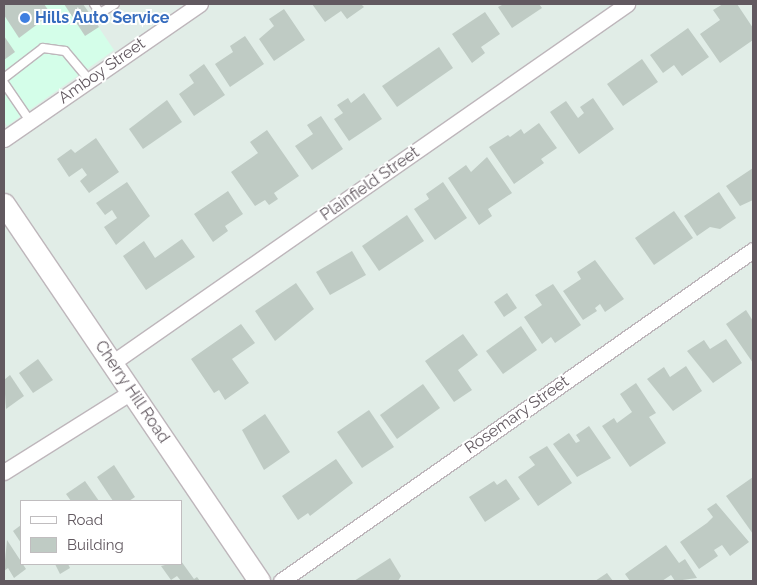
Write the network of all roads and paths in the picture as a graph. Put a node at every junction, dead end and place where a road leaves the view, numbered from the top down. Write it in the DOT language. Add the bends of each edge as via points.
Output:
graph roads {
  1 [pos="94,4"];
  2 [pos="115,4"];
  3 [pos="200,4"];
  4 [pos="628,4"];
  5 [pos="4,78"];
  6 [pos="89,80"];
  7 [pos="4,83"];
  8 [pos="30,121"];
  9 [pos="4,139"];
  10 [pos="4,204"];
  11 [pos="753,250"];
  12 [pos="112,364"];
  13 [pos="131,392"];
  14 [pos="4,472"];
  15 [pos="259,581"];
  16 [pos="281,581"];
  1 -- 2 [label="lane" via="100,13"];
  3 -- 6 [label="street, Amboy Street"];
  4 -- 12 [label="street, Plainfield Street"];
  5 -- 6 [label="lane" via="44,48 65,51"];
  6 -- 8 [label="street, Amboy Street"];
  7 -- 8 [label="lane"];
  8 -- 9 [label="street, Amboy Street"];
  10 -- 12 [label="main road, Cherry Hill Road"];
  11 -- 16 [label="street, Rosemary Street"];
  12 -- 13 [label="main road, Cherry Hill Road"];
  13 -- 14 [label="street"];
  13 -- 15 [label="main road, Cherry Hill Road"];
}
